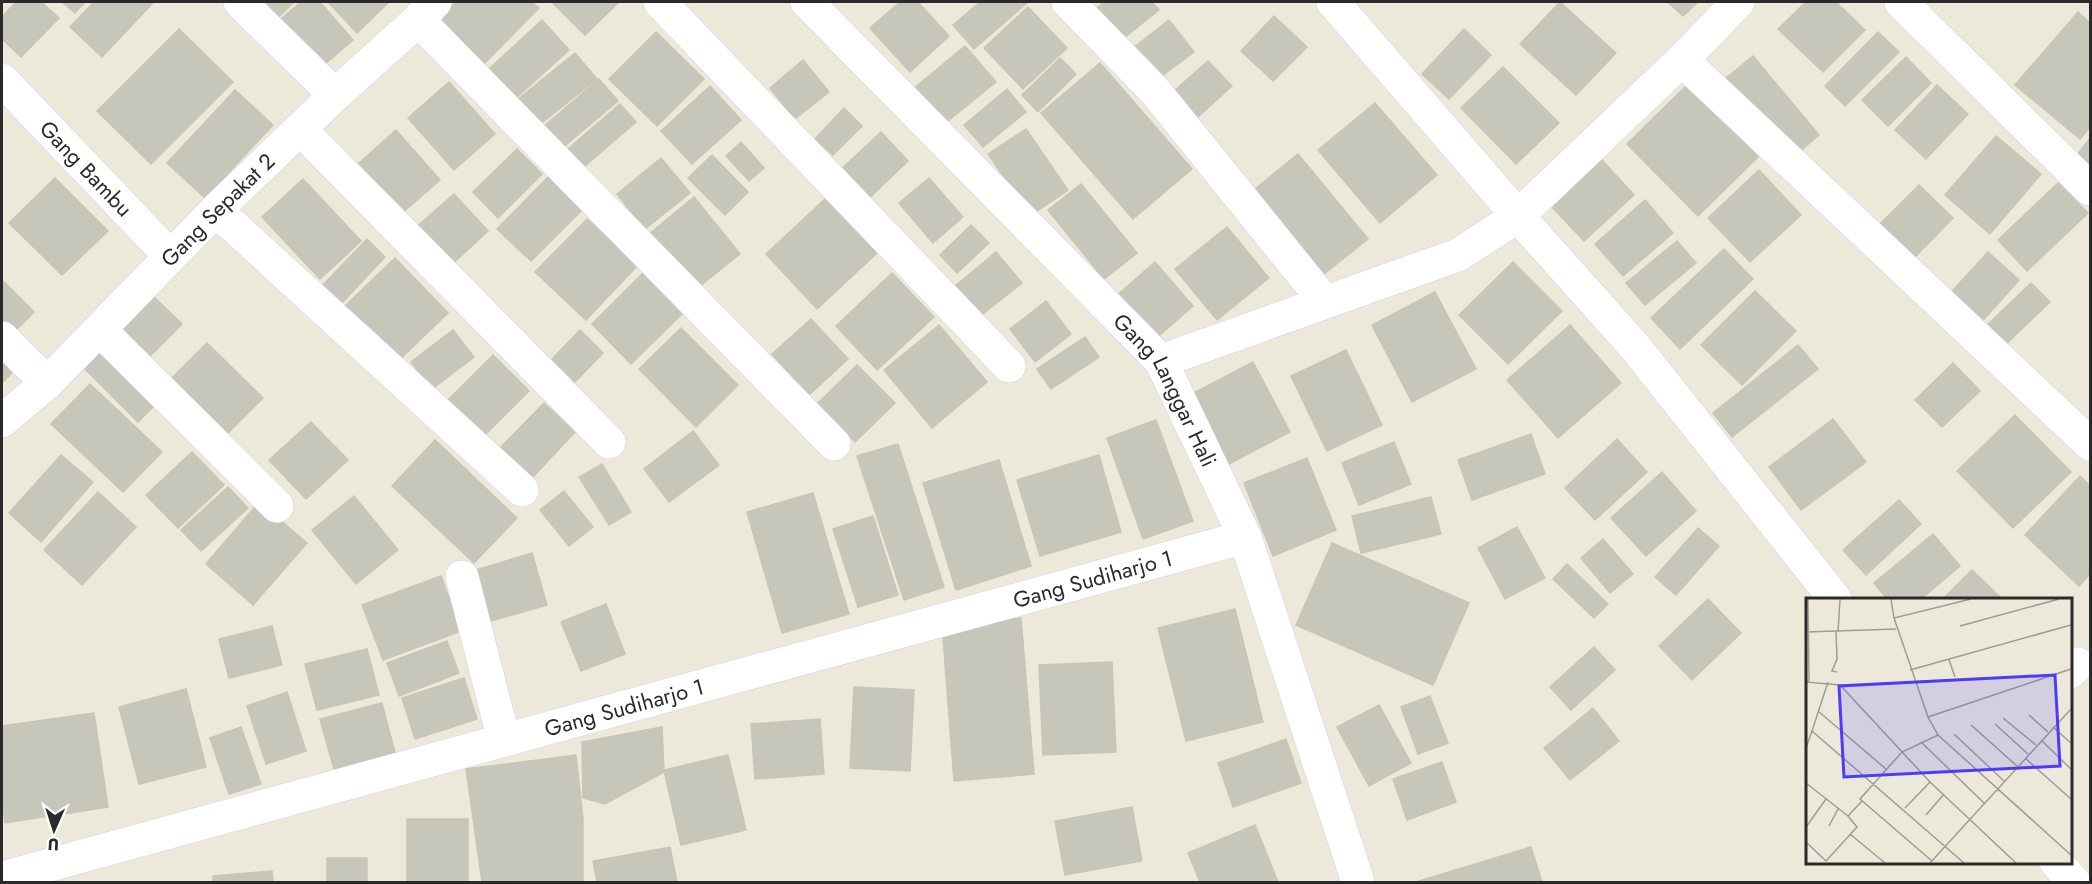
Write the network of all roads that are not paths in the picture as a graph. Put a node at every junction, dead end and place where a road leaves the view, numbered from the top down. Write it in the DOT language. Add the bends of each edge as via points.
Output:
graph roads {
  1 [pos="240,2"];
  2 [pos="660,2"];
  3 [pos="807,2"];
  4 [pos="1068,2"];
  5 [pos="1333,2"];
  6 [pos="1738,2"];
  7 [pos="1901,2"];
  8 [pos="426,11"];
  9 [pos="1682,60"];
  10 [pos="2,80"];
  11 [pos="335,95"];
  12 [pos="300,129"];
  13 [pos="2091,189"];
  14 [pos="216,210"];
  15 [pos="1518,216"];
  16 [pos="170,256"];
  17 [pos="1325,302"];
  18 [pos="100,330"];
  19 [pos="2,338"];
  20 [pos="1161,362"];
  21 [pos="1009,366"];
  22 [pos="47,383"];
  23 [pos="2,421"];
  24 [pos="609,442"];
  25 [pos="834,444"];
  26 [pos="2091,444"];
  27 [pos="522,490"];
  28 [pos="277,506"];
  29 [pos="1245,537"];
  30 [pos="462,577"];
  31 [pos="1834,598"];
  32 [pos="504,740"];
  33 [pos="2058,863"];
  34 [pos="2,878"];
  35 [pos="1358,882"];
  36 [pos="2074,882"];
  1 -- 11 [label="street"];
  2 -- 21 [label="street"];
  3 -- 20 [label="street, Gang Langgar Hali"];
  4 -- 17 [label="street" via="1154,90"];
  5 -- 15 [label="street"];
  6 -- 9 [label="street"];
  7 -- 13 [label="street"];
  8 -- 11 [label="street, Gang Sepakat 2"];
  8 -- 25 [label="street"];
  9 -- 15 [label="street"];
  9 -- 26 [label="street"];
  10 -- 16 [label="street, Gang Bambu"];
  11 -- 12 [label="street, Gang Sepakat 2"];
  12 -- 14 [label="street, Gang Sepakat 2"];
  12 -- 24 [label="street"];
  14 -- 16 [label="street, Gang Sepakat 2"];
  14 -- 27 [label="street"];
  15 -- 17 [label="street" via="1458,255"];
  15 -- 31 [label="street" via="1635,346"];
  16 -- 18 [label="street, Gang Sepakat 2"];
  17 -- 20 [label="street"];
  18 -- 22 [label="street, Gang Sepakat 2"];
  18 -- 28 [label="street"];
  19 -- 22 [label="street"];
  20 -- 29 [label="street, Gang Langgar Hali"];
  22 -- 23 [label="street, Gang Sepakat 2"];
  29 -- 32 [label="street, Gang Sudiharjo 1"];
  29 -- 35 [label="street, Gang Langgar Hali"];
  30 -- 32 [label="street"];
  32 -- 34 [label="street, Gang Sudiharjo 1"];
  33 -- 36 [label="street"];
}
